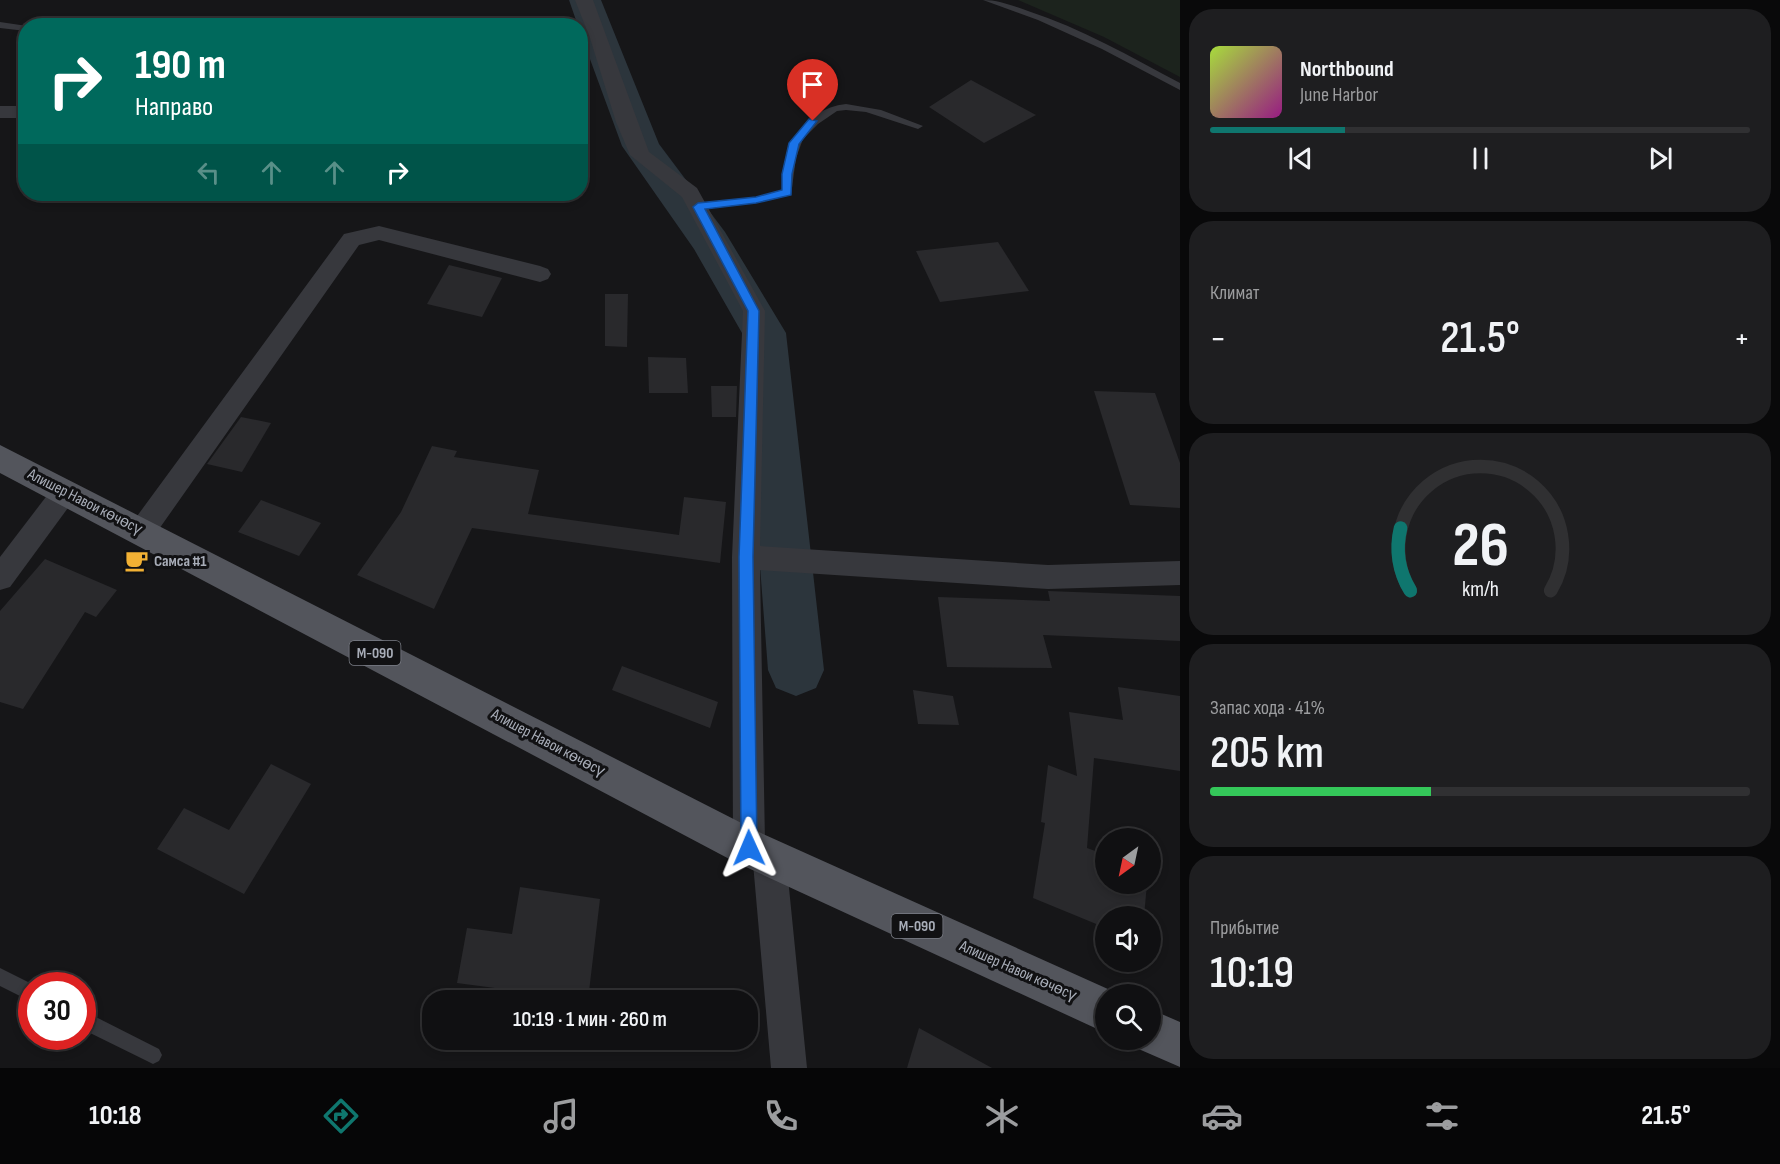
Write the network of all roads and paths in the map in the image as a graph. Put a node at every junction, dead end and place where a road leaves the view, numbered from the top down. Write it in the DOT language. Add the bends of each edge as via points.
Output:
graph roads {
  1 [pos="584,0"];
  2 [pos="987,0"];
  3 [pos="0,25"];
  4 [pos="18,27"];
  5 [pos="1180,87"];
  6 [pos="0,112"];
  7 [pos="18,112"];
  8 [pos="918,126"];
  9 [pos="698,207"];
  10 [pos="540,274"];
  11 [pos="0,458"];
  12 [pos="64,493"];
  13 [pos="142,531"];
  14 [pos="746,557"];
  15 [pos="1180,573"];
  16 [pos="0,578"];
  17 [pos="759,853"];
  18 [pos="0,976"];
  19 [pos="18,986"];
  20 [pos="1095,1006"];
  21 [pos="96,1026"];
  22 [pos="1161,1036"];
  23 [pos="1180,1045"];
  24 [pos="153,1055"];
  25 [pos="789,1068"];
  1 -- 9 [label="street" via="640,155 690,193"];
  2 -- 5 [label="lane" via="1052,22"];
  3 -- 4 [label="lane"];
  6 -- 7 [label="street"];
  8 -- 9 [label="lane" via="871,110 837,108 813,121 794,143 787,193"];
  9 -- 14 [label="street" via="754,311"];
  10 -- 13 [label="street" via="379,234 352,239"];
  11 -- 12 [label="main road, Алишер Навои көчөсү / М-090"];
  12 -- 13 [label="main road, Алишер Навои көчөсү / М-090"];
  12 -- 16 [label="street"];
  13 -- 17 [label="main road, Алишер Навои көчөсү / М-090"];
  14 -- 15 [label="street" via="1048,577"];
  14 -- 17 [label="street"];
  17 -- 20 [label="main road, Алишер Навои көчөсү / М-090"];
  17 -- 25 [label="street"];
  18 -- 19 [label="lane"];
  21 -- 24 [label="lane"];
  22 -- 23 [label="main road"];
}
